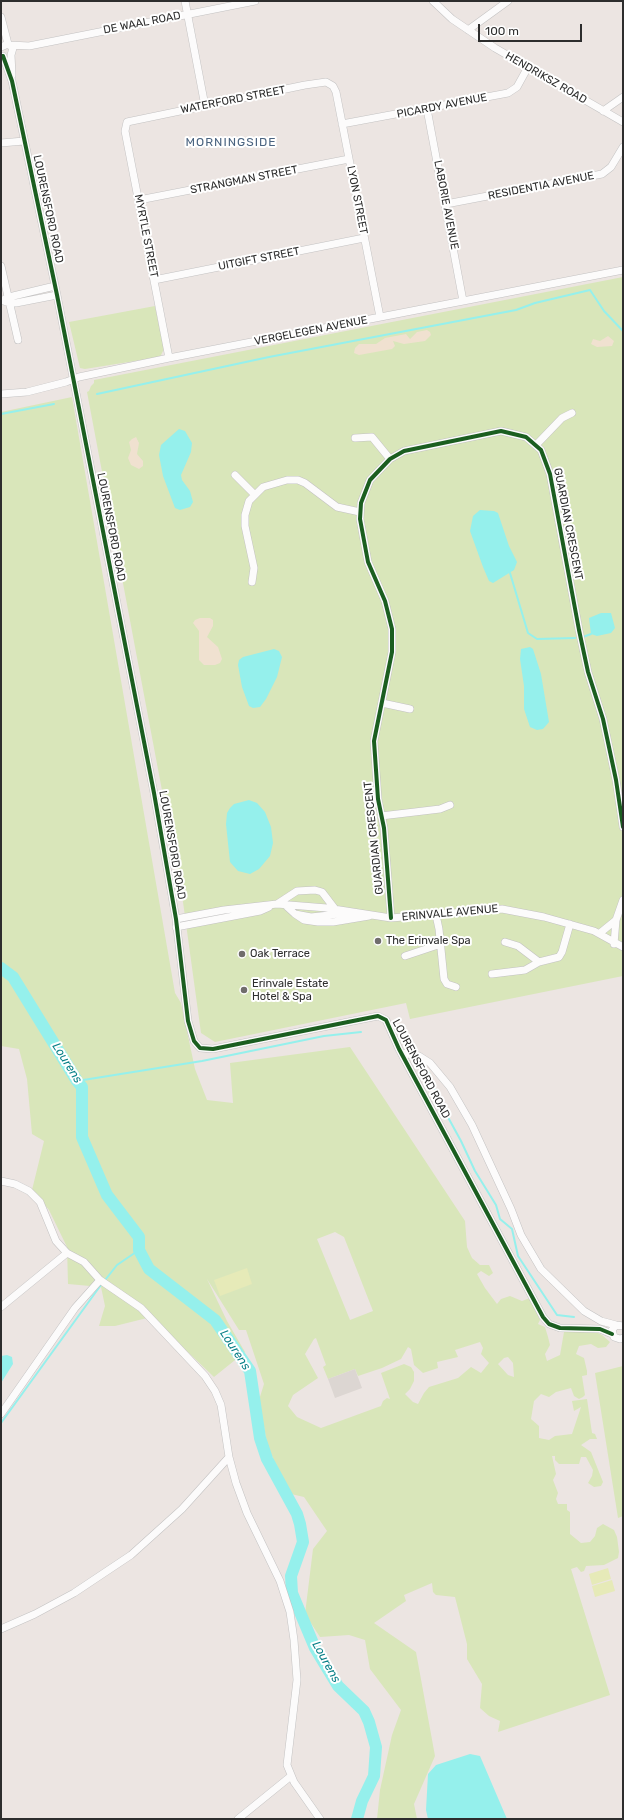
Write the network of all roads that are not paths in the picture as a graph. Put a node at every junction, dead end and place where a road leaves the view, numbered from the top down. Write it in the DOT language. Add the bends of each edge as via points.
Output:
graph roads {
  1 [pos="185,1"];
  2 [pos="256,1"];
  3 [pos="433,1"];
  4 [pos="508,1"];
  5 [pos="188,14"];
  6 [pos="1,17"];
  7 [pos="468,30"];
  8 [pos="4,44"];
  9 [pos="29,46"];
  10 [pos="7,54"];
  11 [pos="528,67"];
  12 [pos="331,84"];
  13 [pos="623,97"];
  14 [pos="206,106"];
  15 [pos="427,109"];
  16 [pos="603,111"];
  17 [pos="134,119"];
  18 [pos="623,122"];
  19 [pos="342,124"];
  20 [pos="24,141"];
  21 [pos="1,143"];
  22 [pos="623,147"];
  23 [pos="349,159"];
  24 [pos="139,200"];
  25 [pos="446,204"];
  26 [pos="364,238"];
  27 [pos="1,266"];
  28 [pos="623,270"];
  29 [pos="154,280"];
  30 [pos="55,286"];
  31 [pos="57,295"];
  32 [pos="10,300"];
  33 [pos="1,301"];
  34 [pos="463,301"];
  35 [pos="380,317"];
  36 [pos="18,340"];
  37 [pos="169,358"];
  38 [pos="73,379"];
  39 [pos="1,394"];
  40 [pos="572,413"];
  41 [pos="355,438"];
  42 [pos="537,444"];
  43 [pos="390,459"];
  44 [pos="235,475"];
  45 [pos="254,494"];
  46 [pos="360,512"];
  47 [pos="252,582"];
  48 [pos="382,703"];
  49 [pos="410,709"];
  50 [pos="450,805"];
  51 [pos="381,816"];
  52 [pos="623,827"];
  53 [pos="623,900"];
  54 [pos="277,904"];
  55 [pos="335,909"];
  56 [pos="354,912"];
  57 [pos="295,914"];
  58 [pos="373,915"];
  59 [pos="436,915"];
  60 [pos="390,918"];
  61 [pos="616,920"];
  62 [pos="176,923"];
  63 [pos="570,924"];
  64 [pos="600,933"];
  65 [pos="505,942"];
  66 [pos="440,944"];
  67 [pos="614,944"];
  68 [pos="623,948"];
  69 [pos="405,956"];
  70 [pos="539,962"];
  71 [pos="492,974"];
  72 [pos="456,987"];
  73 [pos="402,1053"];
  74 [pos="1,1181"];
  75 [pos="67,1253"];
  76 [pos="100,1280"];
  77 [pos="1,1307"];
  78 [pos="621,1326"];
  79 [pos="612,1334"];
  80 [pos="623,1338"];
  81 [pos="1,1414"];
  82 [pos="229,1457"];
  83 [pos="1,1629"];
  84 [pos="291,1776"];
  85 [pos="238,1819"];
  86 [pos="320,1819"];
  1 -- 5 [label="street"];
  2 -- 5 [label="street, DE WAAL ROAD"];
  3 -- 7 [label="street, HENDRIKSZ ROAD"];
  4 -- 7 [label="street"];
  5 -- 9 [label="street, DE WAAL ROAD"];
  5 -- 14 [label="street"];
  6 -- 8 [label="street"];
  7 -- 11 [label="street, HENDRIKSZ ROAD"];
  8 -- 9 [label="street, DE WAAL ROAD"];
  8 -- 10 [label="street, LOURENSFORD ROAD" via="13,48"];
  9 -- 10 [label="street, DE WAAL ROAD"];
  10 -- 20 [label="street, LOURENSFORD ROAD"];
  11 -- 15 [label="street, PICARDY AVENUE" via="517,87 508,93"];
  11 -- 16 [label="street, HENDRIKSZ ROAD"];
  12 -- 14 [label="street, WATERFORD STREET" via="321,82"];
  12 -- 19 [label="street, LYON STREET" via="336,92"];
  13 -- 16 [label="street"];
  14 -- 17 [label="street, WATERFORD STREET"];
  15 -- 19 [label="street, PICARDY AVENUE"];
  15 -- 25 [label="street, LABORIE AVENUE"];
  16 -- 18 [label="street, HENDRIKSZ ROAD"];
  17 -- 24 [label="street, MYRTLE STREET" via="127,122 125,131"];
  19 -- 23 [label="street, LYON STREET"];
  20 -- 21 [label="street"];
  20 -- 30 [label="street, LOURENSFORD ROAD"];
  22 -- 25 [label="street, RESIDENTIA AVENUE" via="612,167 602,174"];
  23 -- 24 [label="street, STRANGMAN STREET"];
  23 -- 26 [label="street, LYON STREET"];
  24 -- 29 [label="street, MYRTLE STREET"];
  25 -- 34 [label="street, LABORIE AVENUE"];
  26 -- 29 [label="street, UITGIFT STREET"];
  26 -- 35 [label="street, LYON STREET"];
  27 -- 32 [label="street"];
  28 -- 34 [label="street, VERGELEGEN AVENUE"];
  29 -- 37 [label="street, MYRTLE STREET"];
  30 -- 31 [label="street, LOURENSFORD ROAD"];
  30 -- 32 [label="street"];
  31 -- 32 [label="street"];
  31 -- 38 [label="street, LOURENSFORD ROAD"];
  32 -- 33 [label="street"];
  32 -- 36 [label="street"];
  34 -- 35 [label="street, VERGELEGEN AVENUE"];
  35 -- 37 [label="street, VERGELEGEN AVENUE"];
  37 -- 38 [label="street, VERGELEGEN AVENUE"];
  38 -- 39 [label="street, VERGELEGEN AVENUE" via="27,392"];
  38 -- 62 [label="street, LOURENSFORD ROAD" via="154,793"];
  40 -- 42 [label="street" via="562,418"];
  41 -- 43 [label="street" via="372,437"];
  42 -- 43 [label="street, GUARDIAN CRESCENT" via="522,435 501,431 411,448"];
  42 -- 52 [label="street, GUARDIAN CRESCENT" via="546,458 550,474 579,630 588,672 603,718"];
  43 -- 46 [label="street, GUARDIAN CRESCENT" via="370,480"];
  44 -- 45 [label="street"];
  45 -- 46 [label="street" via="267,485 298,480 337,507"];
  45 -- 47 [label="street" via="246,507 245,521 254,568"];
  46 -- 48 [label="street, GUARDIAN CRESCENT" via="368,562 385,601 392,629 392,652"];
  48 -- 49 [label="street"];
  48 -- 51 [label="street, GUARDIAN CRESCENT" via="374,741"];
  50 -- 51 [label="street" via="440,809"];
  51 -- 60 [label="street, GUARDIAN CRESCENT"];
  53 -- 61 [label="street"];
  54 -- 55 [label="street, ERINVALE AVENUE"];
  54 -- 55 [label="street" via="297,891 316,890 322,892"];
  54 -- 57 [label="street"];
  54 -- 62 [label="street, ERINVALE AVENUE" via="224,910"];
  55 -- 56 [label="street, ERINVALE AVENUE"];
  56 -- 57 [label="street" via="316,917"];
  56 -- 58 [label="street, ERINVALE AVENUE"];
  57 -- 58 [label="street" via="304,920 329,922"];
  58 -- 60 [label="street, ERINVALE AVENUE"];
  59 -- 60 [label="street, ERINVALE AVENUE"];
  59 -- 63 [label="street, ERINVALE AVENUE" via="502,909"];
  59 -- 66 [label="street"];
  61 -- 64 [label="street"];
  61 -- 67 [label="street"];
  62 -- 73 [label="street, LOURENSFORD ROAD" via="188,1021 197,1046 213,1049 378,1016 386,1020"];
  63 -- 64 [label="street, ERINVALE AVENUE"];
  63 -- 70 [label="street" via="560,955"];
  64 -- 67 [label="street, ERINVALE AVENUE"];
  65 -- 70 [label="street" via="518,946"];
  66 -- 69 [label="street"];
  66 -- 72 [label="street" via="445,982"];
  67 -- 68 [label="street, ERINVALE AVENUE"];
  70 -- 71 [label="street" via="525,970"];
  73 -- 78 [label="street" via="419,1056 430,1063 452,1090 472,1124 521,1235 541,1269 584,1311 601,1321"];
  73 -- 79 [label="street, LOURENSFORD ROAD" via="543,1317 549,1324 560,1328 600,1329"];
  74 -- 75 [label="street" via="29,1191 40,1202 56,1241"];
  75 -- 76 [label="street" via="84,1262"];
  75 -- 77 [label="street"];
  76 -- 81 [label="street" via="75,1308"];
  76 -- 82 [label="street" via="141,1308 205,1376 221,1406"];
  78 -- 79 [label="street" via="612,1330"];
  79 -- 80 [label="street, LOURENSFORD ROAD" via="616,1339"];
  82 -- 83 [label="street" via="182,1509 131,1555 74,1593"];
  82 -- 84 [label="street" via="247,1513 275,1570 290,1612 297,1680 287,1755"];
  84 -- 85 [label="street"];
  84 -- 86 [label="street"];
}
